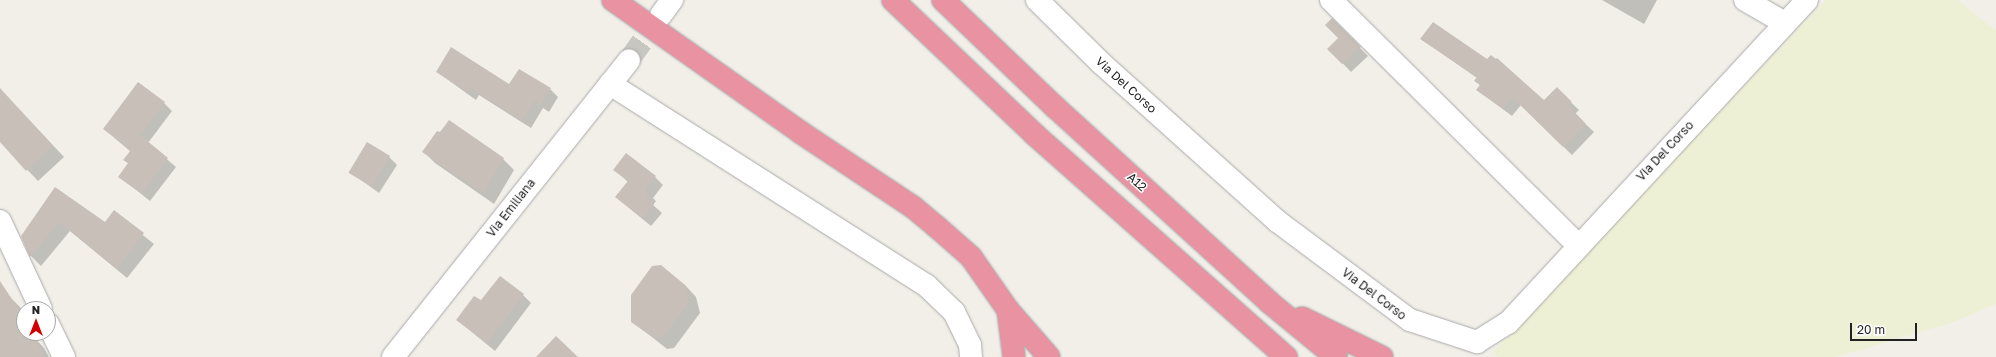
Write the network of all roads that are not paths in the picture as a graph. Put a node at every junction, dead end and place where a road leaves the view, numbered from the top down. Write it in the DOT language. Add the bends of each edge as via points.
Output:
graph roads {
  1 [pos="613,0"];
  2 [pos="893,0"];
  3 [pos="943,0"];
  4 [pos="1037,0"];
  5 [pos="1331,0"];
  6 [pos="1745,0"];
  7 [pos="1807,0"];
  8 [pos="1785,23"];
  9 [pos="628,60"];
  10 [pos="610,84"];
  11 [pos="0,221"];
  12 [pos="1579,246"];
  13 [pos="37,301"];
  14 [pos="1269,302"];
  15 [pos="1008,310"];
  16 [pos="56,340"];
  17 [pos="64,357"];
  18 [pos="393,357"];
  19 [pos="971,357"];
  20 [pos="1014,357"];
  21 [pos="1048,357"];
  22 [pos="1286,357"];
  23 [pos="1336,357"];
  24 [pos="1382,357"];
  1 -- 15 [label="highway" via="800,132 913,207 971,258"];
  2 -- 22 [label="highway" via="1034,134"];
  3 -- 14 [label="highway, A12 / A12"];
  4 -- 12 [label="street, Via Del Corso" via="1101,63 1277,220 1410,320 1477,342 1508,323"];
  5 -- 12 [label="street"];
  6 -- 8 [label="street"];
  7 -- 8 [label="street, Via Del Corso"];
  8 -- 12 [label="street, Via Del Corso"];
  9 -- 10 [label="street, Via Emiliana"];
  10 -- 18 [label="street, Via Emiliana"];
  10 -- 19 [label="street" via="938,294 962,326 970,346"];
  11 -- 13 [label="street"];
  14 -- 23 [label="highway, A12 / A12"];
  14 -- 24 [label="highway"];
  15 -- 20 [label="highway"];
  15 -- 21 [label="highway"];
  16 -- 17 [label="street"];
}
